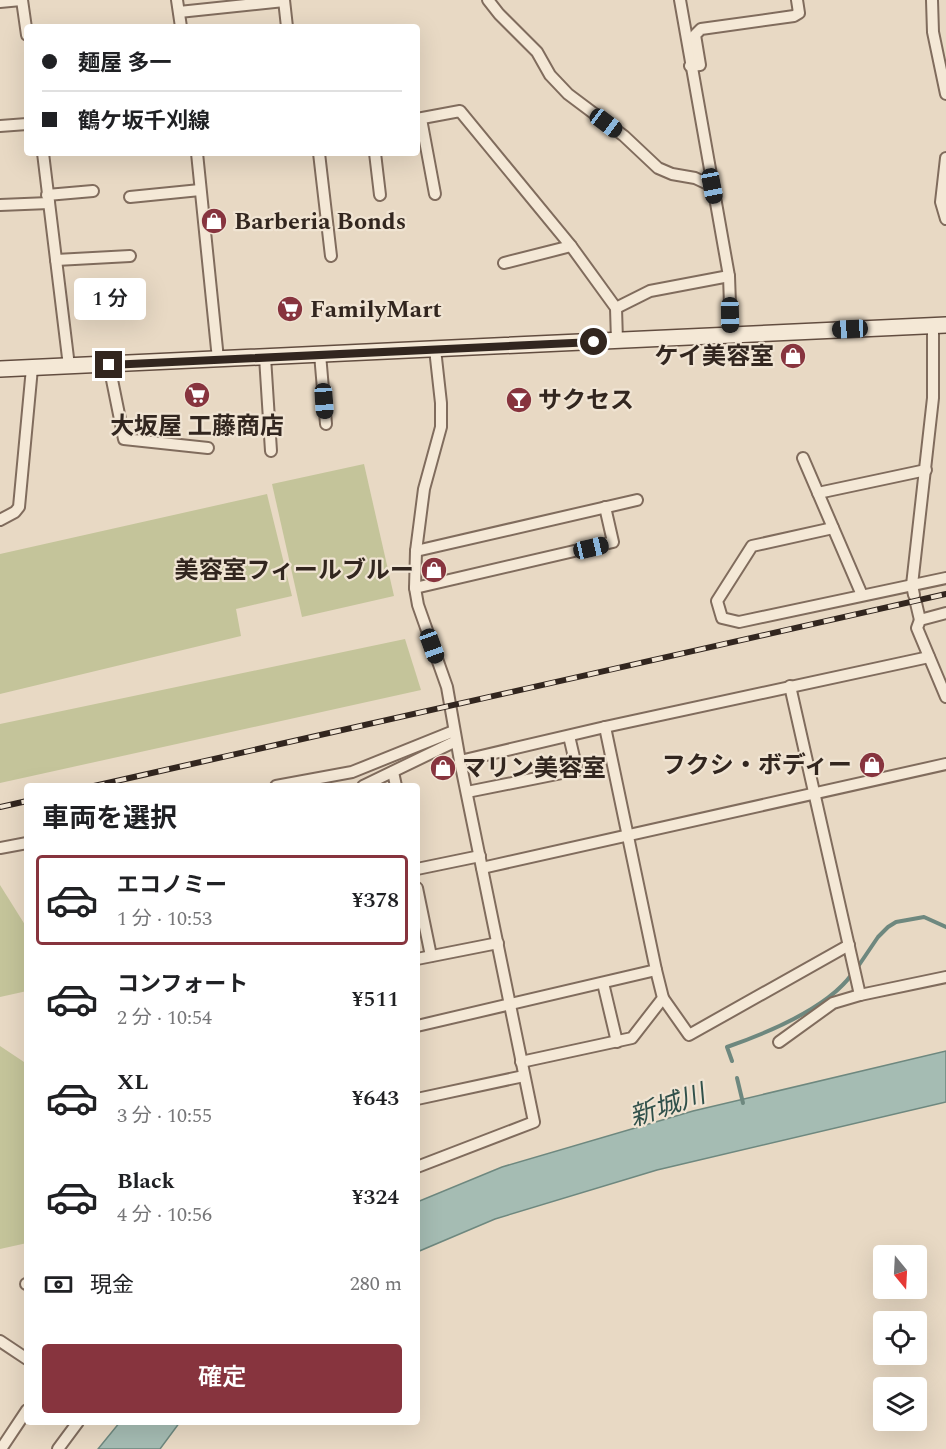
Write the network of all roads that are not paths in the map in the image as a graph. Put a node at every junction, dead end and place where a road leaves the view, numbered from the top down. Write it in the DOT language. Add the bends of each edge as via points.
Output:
graph roads {
  1 [pos="21,0"];
  2 [pos="177,0"];
  3 [pos="284,0"];
  4 [pos="488,0"];
  5 [pos="680,0"];
  6 [pos="797,0"];
  7 [pos="932,0"];
  8 [pos="0,2"];
  9 [pos="179,12"];
  10 [pos="25,24"];
  11 [pos="181,24"];
  12 [pos="287,24"];
  13 [pos="690,66"];
  14 [pos="946,94"];
  15 [pos="420,119"];
  16 [pos="24,124"];
  17 [pos="420,124"];
  18 [pos="0,126"];
  19 [pos="43,156"];
  20 [pos="197,156"];
  21 [pos="320,156"];
  22 [pos="375,156"];
  23 [pos="946,158"];
  24 [pos="712,186"];
  25 [pos="200,190"];
  26 [pos="93,191"];
  27 [pos="435,194"];
  28 [pos="380,195"];
  29 [pos="130,197"];
  30 [pos="48,199"];
  31 [pos="0,205"];
  32 [pos="946,219"];
  33 [pos="571,246"];
  34 [pos="130,256"];
  35 [pos="331,256"];
  36 [pos="56,260"];
  37 [pos="504,264"];
  38 [pos="729,276"];
  39 [pos="616,308"];
  40 [pos="939,326"];
  41 [pos="731,334"];
  42 [pos="616,341"];
  43 [pos="435,349"];
  44 [pos="320,354"];
  45 [pos="265,357"];
  46 [pos="218,360"];
  47 [pos="109,365"];
  48 [pos="69,366"];
  49 [pos="32,368"];
  50 [pos="0,369"];
  51 [pos="326,424"];
  52 [pos="208,448"];
  53 [pos="271,451"];
  54 [pos="803,458"];
  55 [pos="926,470"];
  56 [pos="818,494"];
  57 [pos="637,500"];
  58 [pos="605,507"];
  59 [pos="0,520"];
  60 [pos="833,528"];
  61 [pos="416,551"];
  62 [pos="946,578"];
  63 [pos="415,588"];
  64 [pos="914,594"];
  65 [pos="862,596"];
  66 [pos="946,614"];
  67 [pos="920,620"];
  68 [pos="929,657"];
  69 [pos="790,686"];
  70 [pos="946,697"];
  71 [pos="605,727"];
  72 [pos="455,736"];
  73 [pos="569,736"];
  74 [pos="460,761"];
  75 [pos="946,764"];
  76 [pos="393,772"];
  77 [pos="292,783"];
  78 [pos="369,783"];
  79 [pos="395,783"];
  80 [pos="466,792"];
  81 [pos="814,793"];
  82 [pos="627,834"];
  83 [pos="24,844"];
  84 [pos="0,848"];
  85 [pos="480,856"];
  86 [pos="420,868"];
  87 [pos="482,868"];
  88 [pos="420,903"];
  89 [pos="498,943"];
  90 [pos="849,945"];
  91 [pos="431,956"];
  92 [pos="420,958"];
  93 [pos="657,970"];
  94 [pos="946,977"];
  95 [pos="603,982"];
  96 [pos="860,995"];
  97 [pos="663,998"];
  98 [pos="510,1006"];
  99 [pos="420,1025"];
  100 [pos="617,1042"];
  101 [pos="779,1042"];
  102 [pos="521,1062"];
  103 [pos="524,1076"];
  104 [pos="420,1098"];
  105 [pos="420,1166"];
  106 [pos="1,1345"];
  107 [pos="24,1357"];
  108 [pos="24,1414"];
  109 [pos="76,1425"];
  110 [pos="1,1449"];
  111 [pos="58,1449"];
  1 -- 8 [label="street"];
  1 -- 10 [label="street"];
  2 -- 9 [label="street"];
  3 -- 9 [label="street"];
  3 -- 12 [label="street"];
  4 -- 24 [label="street" via="537,52 550,75 568,94 624,136 658,168"];
  5 -- 13 [label="street"];
  6 -- 13 [label="street" via="799,13 794,16 701,29 695,35 700,65"];
  7 -- 14 [label="street" via="933,33"];
  9 -- 11 [label="street"];
  13 -- 24 [label="street"];
  15 -- 33 [label="street" via="460,111"];
  16 -- 18 [label="street"];
  17 -- 27 [label="street"];
  19 -- 30 [label="street"];
  20 -- 25 [label="street"];
  21 -- 35 [label="street"];
  22 -- 28 [label="street"];
  23 -- 32 [label="street" via="940,202"];
  24 -- 38 [label="street"];
  25 -- 29 [label="street"];
  25 -- 46 [label="street"];
  26 -- 30 [label="street"];
  30 -- 31 [label="street"];
  30 -- 36 [label="street"];
  33 -- 37 [label="street"];
  33 -- 39 [label="street"];
  34 -- 36 [label="street"];
  36 -- 48 [label="street"];
  38 -- 39 [label="street" via="650,291"];
  38 -- 41 [label="street"];
  39 -- 42 [label="street"];
  40 -- 41 [label="main road"];
  40 -- 55 [label="street"];
  41 -- 42 [label="main road"];
  42 -- 43 [label="main road"];
  43 -- 44 [label="main road"];
  43 -- 61 [label="street" via="441,427 424,489"];
  44 -- 45 [label="main road"];
  44 -- 51 [label="street"];
  45 -- 46 [label="main road"];
  45 -- 53 [label="street"];
  46 -- 47 [label="main road"];
  47 -- 48 [label="main road"];
  47 -- 52 [label="street" via="124,439"];
  48 -- 49 [label="main road"];
  49 -- 50 [label="main road"];
  49 -- 59 [label="street" via="19,507"];
  54 -- 56 [label="street"];
  55 -- 56 [label="street"];
  55 -- 64 [label="street"];
  56 -- 60 [label="street"];
  57 -- 58 [label="street"];
  58 -- 61 [label="street"];
  58 -- 63 [label="street" via="613,542"];
  60 -- 65 [label="street"];
  60 -- 65 [label="street" via="752,546 717,601 722,618 739,622"];
  61 -- 63 [label="street"];
  62 -- 64 [label="street"];
  63 -- 72 [label="street" via="452,705"];
  64 -- 65 [label="street"];
  64 -- 67 [label="street"];
  66 -- 67 [label="street"];
  67 -- 68 [label="street" via="917,628"];
  68 -- 69 [label="street"];
  68 -- 70 [label="street"];
  69 -- 71 [label="street"];
  69 -- 81 [label="street"];
  71 -- 73 [label="street"];
  71 -- 82 [label="street"];
  72 -- 74 [label="street"];
  72 -- 76 [label="street"];
  72 -- 77 [label="street" via="352,772"];
  73 -- 74 [label="street"];
  73 -- 80 [label="street" via="577,770"];
  74 -- 80 [label="street"];
  75 -- 81 [label="street"];
  76 -- 78 [label="street"];
  76 -- 79 [label="street"];
  80 -- 85 [label="street"];
  81 -- 82 [label="street"];
  81 -- 90 [label="street"];
  82 -- 87 [label="street"];
  82 -- 93 [label="street"];
  83 -- 84 [label="street"];
  85 -- 86 [label="street"];
  85 -- 87 [label="street"];
  87 -- 89 [label="street"];
  88 -- 91 [label="street"];
  89 -- 91 [label="street"];
  89 -- 98 [label="street"];
  90 -- 96 [label="street"];
  90 -- 97 [label="street" via="689,1035"];
  91 -- 92 [label="street"];
  93 -- 95 [label="street"];
  93 -- 97 [label="street"];
  94 -- 96 [label="street"];
  95 -- 98 [label="street"];
  95 -- 100 [label="street"];
  96 -- 101 [label="street" via="834,1003"];
  97 -- 100 [label="street" via="632,1038"];
  98 -- 99 [label="street"];
  98 -- 102 [label="street"];
  100 -- 102 [label="street"];
  102 -- 103 [label="street"];
  103 -- 104 [label="street"];
  103 -- 105 [label="street" via="534,1122"];
  106 -- 107 [label="street"];
  108 -- 110 [label="street"];
  109 -- 111 [label="street"];
}
